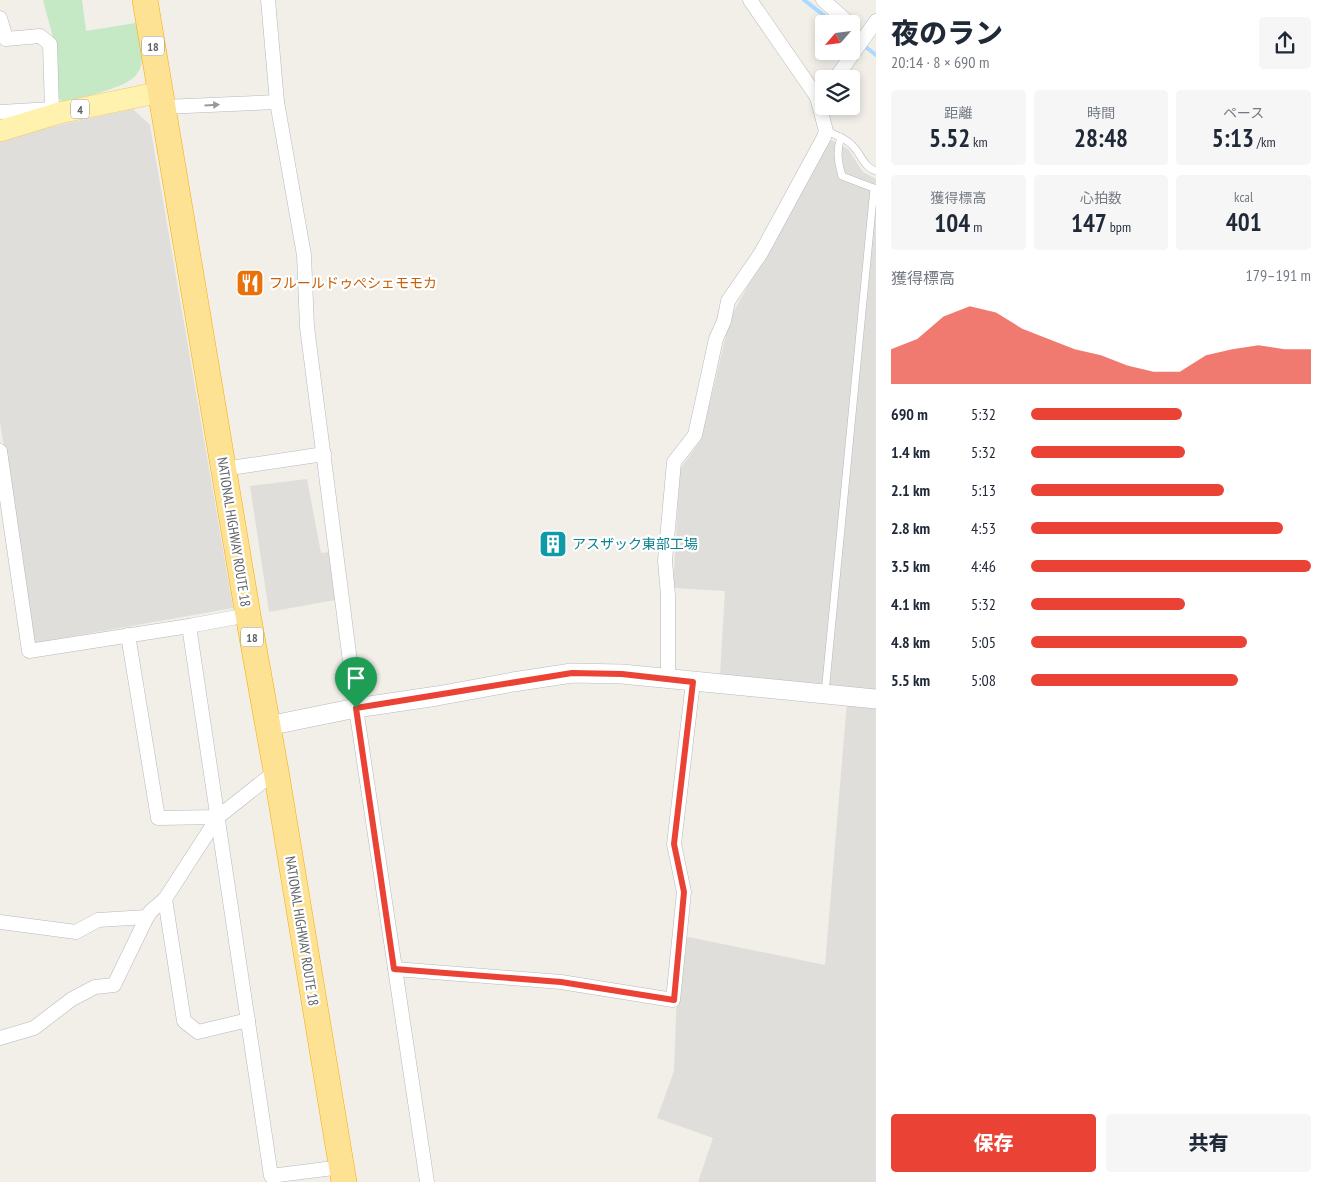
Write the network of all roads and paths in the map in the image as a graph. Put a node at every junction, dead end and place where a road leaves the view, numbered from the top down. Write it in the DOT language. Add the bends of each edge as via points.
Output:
graph roads {
  1 [pos="145,0"];
  2 [pos="268,0"];
  3 [pos="750,0"];
  4 [pos="823,0"];
  5 [pos="840,15"];
  6 [pos="0,18"];
  7 [pos="876,22"];
  8 [pos="860,32"];
  9 [pos="865,36"];
  10 [pos="841,70"];
  11 [pos="815,87"];
  12 [pos="162,100"];
  13 [pos="277,102"];
  14 [pos="56,111"];
  15 [pos="0,112"];
  16 [pos="823,115"];
  17 [pos="0,131"];
  18 [pos="826,131"];
  19 [pos="841,137"];
  20 [pos="876,171"];
  21 [pos="875,188"];
  22 [pos="0,451"];
  23 [pos="324,454"];
  24 [pos="224,469"];
  25 [pos="248,615"];
  26 [pos="188,626"];
  27 [pos="128,635"];
  28 [pos="668,678"];
  29 [pos="693,682"];
  30 [pos="825,694"];
  31 [pos="876,700"];
  32 [pos="356,708"];
  33 [pos="268,726"];
  34 [pos="276,771"];
  35 [pos="218,817"];
  36 [pos="165,899"];
  37 [pos="147,917"];
  38 [pos="0,922"];
  39 [pos="394,969"];
  40 [pos="248,1020"];
  41 [pos="0,1038"];
  42 [pos="343,1174"];
  43 [pos="427,1182"];
  1 -- 12 [label="highway, NATIONAL HIGHWAY ROUTE 18 / 18"];
  2 -- 13 [label="street"];
  3 -- 11 [label="street"];
  4 -- 5 [label="street"];
  6 -- 14 [label="street" via="6,39 40,36 50,44"];
  7 -- 9 [label="street"];
  8 -- 9 [label="street"];
  9 -- 10 [label="street"];
  12 -- 13 [label="street, one-way"];
  12 -- 14 [label="main road, 4"];
  12 -- 24 [label="highway, NATIONAL HIGHWAY ROUTE 18 / 18"];
  13 -- 23 [label="street" via="304,255 307,327"];
  14 -- 15 [label="street"];
  14 -- 17 [label="main road, 4"];
  16 -- 18 [label="street"];
  18 -- 19 [label="lane"];
  18 -- 28 [label="street" via="761,253 728,301 695,435 674,462 665,561"];
  19 -- 20 [label="lane" via="851,144 866,165"];
  19 -- 21 [label="lane" via="838,162 842,176"];
  21 -- 30 [label="lane"];
  22 -- 27 [label="street" via="29,651"];
  23 -- 24 [label="street"];
  23 -- 32 [label="street"];
  24 -- 25 [label="highway, NATIONAL HIGHWAY ROUTE 18 / 18"];
  25 -- 26 [label="street"];
  25 -- 33 [label="highway, NATIONAL HIGHWAY ROUTE 18 / 18"];
  26 -- 27 [label="street"];
  26 -- 35 [label="street"];
  27 -- 35 [label="street" via="158,818"];
  28 -- 29 [label="street"];
  28 -- 32 [label="street" via="572,673"];
  29 -- 30 [label="street"];
  29 -- 39 [label="street" via="674,844 684,892 674,1000 561,982"];
  30 -- 31 [label="street"];
  32 -- 33 [label="street"];
  32 -- 39 [label="street"];
  33 -- 34 [label="highway, NATIONAL HIGHWAY ROUTE 18 / 18"];
  34 -- 35 [label="street"];
  34 -- 42 [label="highway, NATIONAL HIGHWAY ROUTE 18 / 18"];
  35 -- 36 [label="street"];
  35 -- 40 [label="street"];
  36 -- 37 [label="street"];
  36 -- 40 [label="street" via="184,1022 198,1032"];
  37 -- 38 [label="street" via="98,920 76,932"];
  37 -- 41 [label="street" via="114,985 95,987 72,999 34,1028"];
  39 -- 43 [label="street"];
  40 -- 42 [label="street" via="271,1176"];
}
